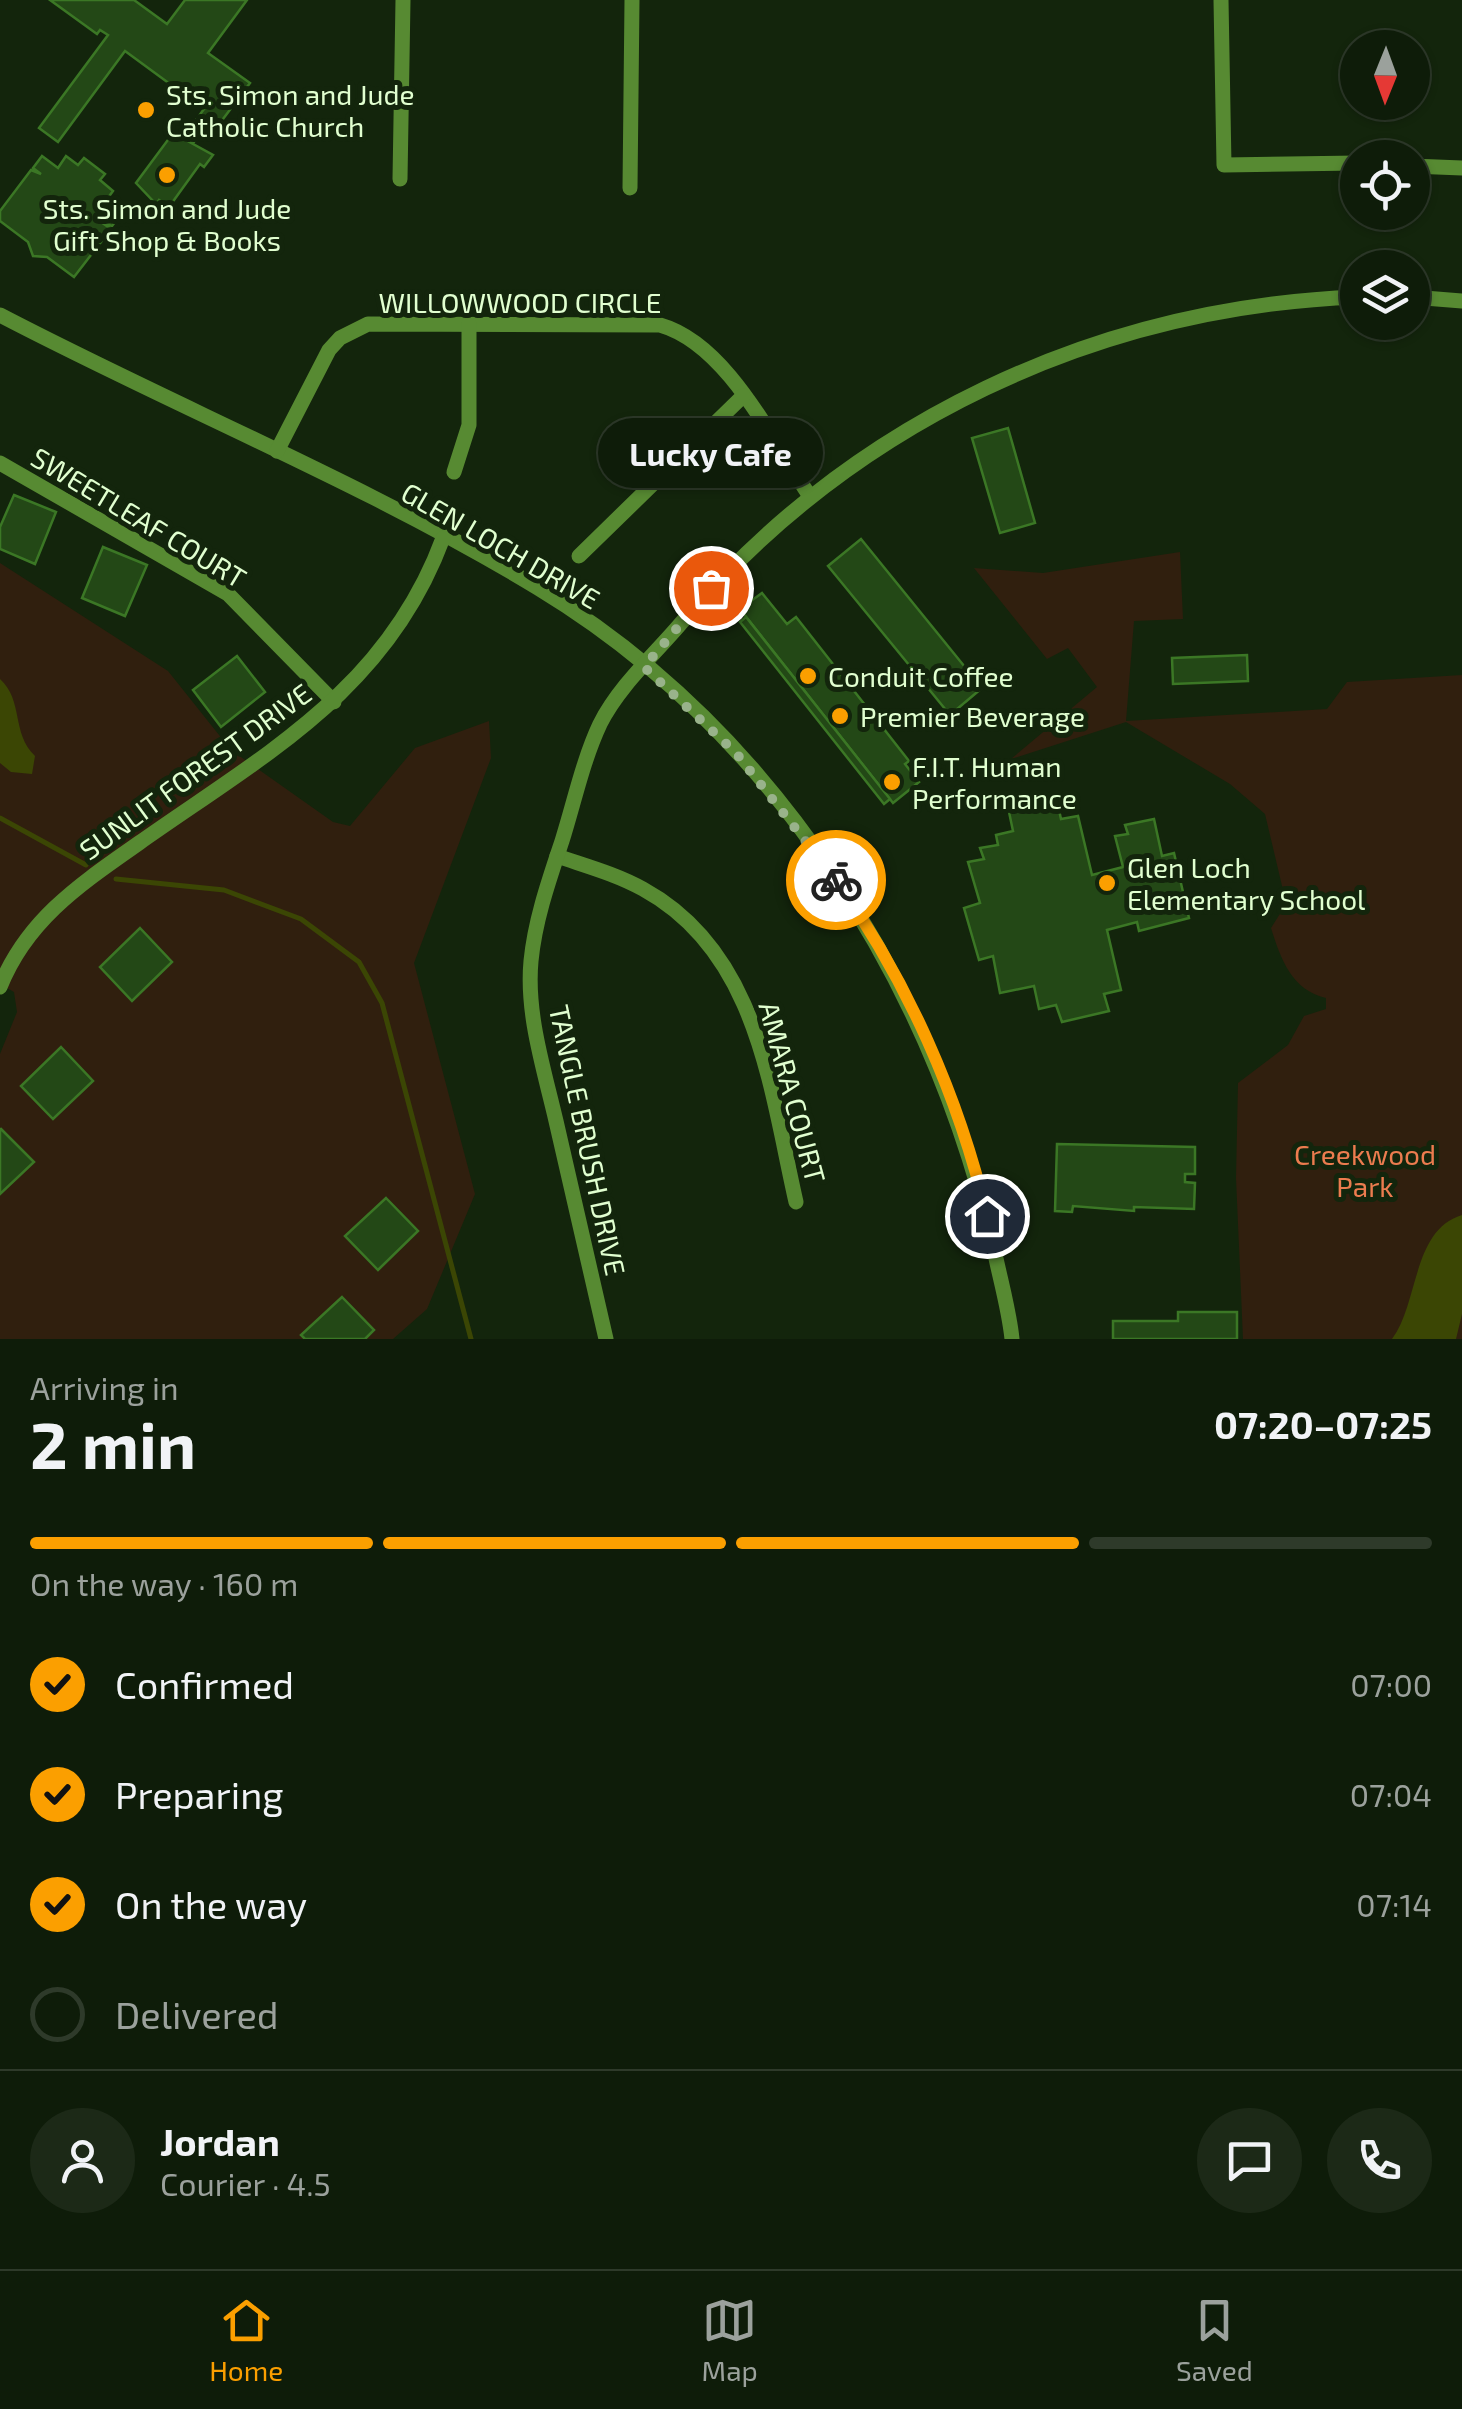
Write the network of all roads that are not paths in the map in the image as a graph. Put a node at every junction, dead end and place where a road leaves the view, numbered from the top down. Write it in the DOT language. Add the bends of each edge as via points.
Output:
graph roads {
  1 [pos="402,0"];
  2 [pos="632,0"];
  3 [pos="1221,0"];
  4 [pos="1340,164"];
  5 [pos="1430,167"];
  6 [pos="1462,168"];
  7 [pos="400,179"];
  8 [pos="630,188"];
  9 [pos="1430,298"];
  10 [pos="1340,299"];
  11 [pos="1462,301"];
  12 [pos="0,315"];
  13 [pos="469,324"];
  14 [pos="742,396"];
  15 [pos="277,452"];
  16 [pos="0,463"];
  17 [pos="454,472"];
  18 [pos="809,496"];
  19 [pos="443,538"];
  20 [pos="579,556"];
  21 [pos="644,667"];
  22 [pos="334,702"];
  23 [pos="557,856"];
  24 [pos="0,988"];
  25 [pos="796,1202"];
  26 [pos="606,1339"];
  27 [pos="1012,1339"];
  1 -- 7 [label="street"];
  2 -- 8 [label="street"];
  3 -- 4 [label="street" via="1224,164"];
  5 -- 6 [label="street"];
  9 -- 11 [label="street"];
  10 -- 18 [label="street, TANGLE BRUSH DRIVE" via="1222,309 1096,341 957,400"];
  12 -- 15 [label="street, GLEN LOCH DRIVE"];
  13 -- 14 [label="street, WILLOWWOOD CIRCLE" via="660,324 710,350"];
  13 -- 15 [label="street, WILLOWWOOD CIRCLE" via="368,324 340,338"];
  13 -- 17 [label="street" via="469,426"];
  14 -- 18 [label="street, WILLOWWOOD CIRCLE"];
  14 -- 20 [label="street"];
  15 -- 19 [label="street, GLEN LOCH DRIVE"];
  16 -- 22 [label="street, SWEETLEAF COURT" via="228,594"];
  18 -- 21 [label="street, TANGLE BRUSH DRIVE" via="731,565"];
  19 -- 21 [label="street, GLEN LOCH DRIVE" via="540,589"];
  19 -- 22 [label="street, SUNLIT FOREST DRIVE" via="407,618"];
  21 -- 23 [label="street, TANGLE BRUSH DRIVE" via="601,723"];
  21 -- 27 [label="street, GLEN LOCH DRIVE" via="736,753 864,918 956,1111 980,1187"];
  22 -- 24 [label="street, SUNLIT FOREST DRIVE" via="44,914"];
  23 -- 25 [label="street, AMARA COURT" via="644,890 674,910 724,962 752,1018"];
  23 -- 26 [label="street, TANGLE BRUSH DRIVE" via="536,932 532,997"];
}
